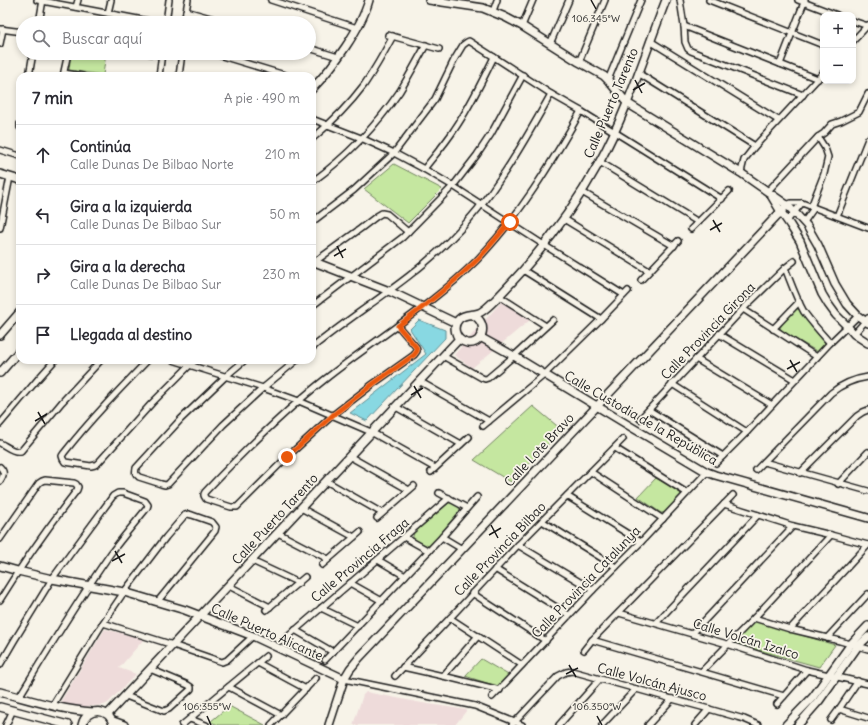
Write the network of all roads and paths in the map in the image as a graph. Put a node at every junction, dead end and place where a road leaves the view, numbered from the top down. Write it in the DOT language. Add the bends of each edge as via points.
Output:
graph roads {
  1 [pos="36,0"];
  2 [pos="78,0"];
  3 [pos="111,0"];
  4 [pos="169,0"];
  5 [pos="188,0"];
  6 [pos="271,0"];
  7 [pos="369,0"];
  8 [pos="429,0"];
  9 [pos="497,0"];
  10 [pos="533,0"];
  11 [pos="569,0"];
  12 [pos="605,0"];
  13 [pos="641,0"];
  14 [pos="666,0"];
  15 [pos="680,0"];
  16 [pos="709,0"];
  17 [pos="798,0"];
  18 [pos="43,1"];
  19 [pos="804,1"];
  20 [pos="76,7"];
  21 [pos="186,11"];
  22 [pos="493,11"];
  23 [pos="830,12"];
  24 [pos="108,14"];
  25 [pos="40,16"];
  26 [pos="119,16"];
  27 [pos="167,16"];
  28 [pos="185,16"];
  29 [pos="204,16"];
  30 [pos="856,22"];
  31 [pos="522,26"];
  32 [pos="684,26"];
  33 [pos="868,26"];
  34 [pos="357,28"];
  35 [pos="1,29"];
  36 [pos="16,31"];
  37 [pos="792,33"];
  38 [pos="856,38"];
  39 [pos="650,41"];
  40 [pos="0,44"];
  41 [pos="550,44"];
  42 [pos="820,44"];
  43 [pos="426,45"];
  44 [pos="439,49"];
  45 [pos="316,50"];
  46 [pos="494,56"];
  47 [pos="338,57"];
  48 [pos="32,60"];
  49 [pos="67,60"];
  50 [pos="161,60"];
  51 [pos="181,60"];
  52 [pos="235,60"];
  53 [pos="579,62"];
  54 [pos="780,64"];
  55 [pos="30,72"];
  56 [pos="64,72"];
  57 [pos="160,72"];
  58 [pos="180,72"];
  59 [pos="275,72"];
  60 [pos="638,73"];
  61 [pos="523,75"];
  62 [pos="820,77"];
  63 [pos="818,79"];
  64 [pos="608,80"];
  65 [pos="316,83"];
  66 [pos="551,94"];
  67 [pos="868,94"];
  68 [pos="803,95"];
  69 [pos="627,103"];
  70 [pos="581,111"];
  71 [pos="316,120"];
  72 [pos="778,120"];
  73 [pos="328,125"];
  74 [pos="614,132"];
  75 [pos="316,136"];
  76 [pos="818,137"];
  77 [pos="361,138"];
  78 [pos="868,139"];
  79 [pos="755,146"];
  80 [pos="0,150"];
  81 [pos="394,153"];
  82 [pos="16,155"];
  83 [pos="600,162"];
  84 [pos="424,169"];
  85 [pos="741,173"];
  86 [pos="0,174"];
  87 [pos="10,177"];
  88 [pos="16,179"];
  89 [pos="316,179"];
  90 [pos="453,186"];
  91 [pos="729,191"];
  92 [pos="582,192"];
  93 [pos="769,193"];
  94 [pos="722,199"];
  95 [pos="802,203"];
  96 [pos="481,205"];
  97 [pos="787,205"];
  98 [pos="812,207"];
  99 [pos="781,212"];
  100 [pos="794,212"];
  101 [pos="837,216"];
  102 [pos="316,219"];
  103 [pos="564,219"];
  104 [pos="787,221"];
  105 [pos="510,222"];
  106 [pos="698,222"];
  107 [pos="804,222"];
  108 [pos="0,228"];
  109 [pos="868,228"];
  110 [pos="692,229"];
  111 [pos="408,232"];
  112 [pos="678,241"];
  113 [pos="544,246"];
  114 [pos="674,246"];
  115 [pos="316,260"];
  116 [pos="794,261"];
  117 [pos="316,263"];
  118 [pos="785,268"];
  119 [pos="523,270"];
  120 [pos="649,271"];
  121 [pos="352,276"];
  122 [pos="641,280"];
  123 [pos="389,291"];
  124 [pos="499,296"];
  125 [pos="492,302"];
  126 [pos="799,302"];
  127 [pos="316,303"];
  128 [pos="424,307"];
  129 [pos="743,309"];
  130 [pos="473,315"];
  131 [pos="858,316"];
  132 [pos="16,317"];
  133 [pos="601,319"];
  134 [pos="552,320"];
  135 [pos="867,321"];
  136 [pos="456,323"];
  137 [pos="398,326"];
  138 [pos="546,326"];
  139 [pos="848,327"];
  140 [pos="483,328"];
  141 [pos="773,329"];
  142 [pos="719,334"];
  143 [pos="854,334"];
  144 [pos="0,335"];
  145 [pos="480,337"];
  146 [pos="459,339"];
  147 [pos="868,343"];
  148 [pos="830,344"];
  149 [pos="316,345"];
  150 [pos="16,355"];
  151 [pos="443,356"];
  152 [pos="514,356"];
  153 [pos="817,357"];
  154 [pos="696,359"];
  155 [pos="51,364"];
  156 [pos="97,364"];
  157 [pos="144,364"];
  158 [pos="186,364"];
  159 [pos="240,364"];
  160 [pos="292,364"];
  161 [pos="189,365"];
  162 [pos="0,373"];
  163 [pos="544,374"];
  164 [pos="226,376"];
  165 [pos="868,377"];
  166 [pos="795,380"];
  167 [pos="420,381"];
  168 [pos="672,384"];
  169 [pos="263,388"];
  170 [pos="299,401"];
  171 [pos="772,404"];
  172 [pos="597,406"];
  173 [pos="396,407"];
  174 [pos="649,410"];
  175 [pos="868,410"];
  176 [pos="333,415"];
  177 [pos="640,419"];
  178 [pos="489,421"];
  179 [pos="0,424"];
  180 [pos="483,426"];
  181 [pos="371,432"];
  182 [pos="747,432"];
  183 [pos="469,437"];
  184 [pos="623,439"];
  185 [pos="0,443"];
  186 [pos="461,444"];
  187 [pos="615,448"];
  188 [pos="868,452"];
  189 [pos="349,456"];
  190 [pos="723,456"];
  191 [pos="764,462"];
  192 [pos="716,463"];
  193 [pos="2,469"];
  194 [pos="756,470"];
  195 [pos="591,472"];
  196 [pos="707,472"];
  197 [pos="800,473"];
  198 [pos="0,481"];
  199 [pos="326,482"];
  200 [pos="838,484"];
  201 [pos="414,486"];
  202 [pos="409,490"];
  203 [pos="868,491"];
  204 [pos="439,493"];
  205 [pos="688,493"];
  206 [pos="733,495"];
  207 [pos="567,496"];
  208 [pos="476,497"];
  209 [pos="449,498"];
  210 [pos="724,504"];
  211 [pos="301,508"];
  212 [pos="467,508"];
  213 [pos="382,513"];
  214 [pos="758,515"];
  215 [pos="377,518"];
  216 [pos="868,518"];
  217 [pos="663,519"];
  218 [pos="542,521"];
  219 [pos="793,526"];
  220 [pos="360,532"];
  221 [pos="278,533"];
  222 [pos="831,535"];
  223 [pos="354,537"];
  224 [pos="404,537"];
  225 [pos="442,537"];
  226 [pos="0,539"];
  227 [pos="641,542"];
  228 [pos="518,545"];
  229 [pos="868,545"];
  230 [pos="462,549"];
  231 [pos="429,551"];
  232 [pos="328,560"];
  233 [pos="378,560"];
  234 [pos="252,561"];
  235 [pos="322,564"];
  236 [pos="0,566"];
  237 [pos="616,567"];
  238 [pos="495,569"];
  239 [pos="18,571"];
  240 [pos="405,576"];
  241 [pos="305,577"];
  242 [pos="52,579"];
  243 [pos="299,583"];
  244 [pos="350,583"];
  245 [pos="89,586"];
  246 [pos="229,586"];
  247 [pos="592,590"];
  248 [pos="124,592"];
  249 [pos="472,593"];
  250 [pos="868,594"];
  251 [pos="0,600"];
  252 [pos="158,601"];
  253 [pos="382,601"];
  254 [pos="321,608"];
  255 [pos="619,613"];
  256 [pos="569,615"];
  257 [pos="201,616"];
  258 [pos="450,618"];
  259 [pos="754,618"];
  260 [pos="103,623"];
  261 [pos="656,623"];
  262 [pos="358,626"];
  263 [pos="868,626"];
  264 [pos="790,629"];
  265 [pos="295,630"];
  266 [pos="692,634"];
  267 [pos="254,636"];
  268 [pos="478,636"];
  269 [pos="868,637"];
  270 [pos="827,638"];
  271 [pos="285,639"];
  272 [pos="592,640"];
  273 [pos="546,641"];
  274 [pos="727,644"];
  275 [pos="174,645"];
  276 [pos="855,645"];
  277 [pos="868,649"];
  278 [pos="584,650"];
  279 [pos="333,652"];
  280 [pos="266,656"];
  281 [pos="325,660"];
  282 [pos="258,663"];
  283 [pos="0,665"];
  284 [pos="522,665"];
  285 [pos="403,667"];
  286 [pos="150,669"];
  287 [pos="807,670"];
  288 [pos="702,671"];
  289 [pos="829,675"];
  290 [pos="395,676"];
  291 [pos="444,676"];
  292 [pos="837,676"];
  293 [pos="316,678"];
  294 [pos="344,679"];
  295 [pos="600,679"];
  296 [pos="858,681"];
  297 [pos="868,684"];
  298 [pos="229,687"];
  299 [pos="306,689"];
  300 [pos="636,689"];
  301 [pos="500,690"];
  302 [pos="0,692"];
  303 [pos="126,696"];
  304 [pos="784,696"];
  305 [pos="19,697"];
  306 [pos="492,697"];
  307 [pos="672,699"];
  308 [pos="777,704"];
  309 [pos="52,706"];
  310 [pos="0,707"];
  311 [pos="709,709"];
  312 [pos="840,709"];
  313 [pos="13,710"];
  314 [pos="93,712"];
  315 [pos="108,714"];
  316 [pos="281,715"];
  317 [pos="868,718"];
  318 [pos="190,719"];
  319 [pos="831,720"];
  320 [pos="44,722"];
  321 [pos="113,723"];
  322 [pos="514,724"];
  323 [pos="6,725"];
  324 [pos="68,725"];
  325 [pos="82,725"];
  326 [pos="124,725"];
  327 [pos="182,725"];
  328 [pos="206,725"];
  329 [pos="271,725"];
  330 [pos="329,725"];
  331 [pos="522,725"];
  332 [pos="559,725"];
  333 [pos="602,725"];
  334 [pos="648,725"];
  335 [pos="695,725"];
  336 [pos="758,725"];
  337 [pos="786,725"];
  338 [pos="798,725"];
  1 -- 18 [label="street"];
  2 -- 20 [label="street"];
  3 -- 24 [label="street"];
  4 -- 27 [label="street"];
  5 -- 21 [label="street"];
  6 -- 34 [label="street"];
  7 -- 34 [label="main road"];
  8 -- 22 [label="main road"];
  9 -- 22 [label="street"];
  10 -- 31 [label="street"];
  11 -- 41 [label="street"];
  12 -- 53 [label="street"];
  13 -- 64 [label="street"];
  14 -- 39 [label="main road, Calle Puerto Tarento"];
  15 -- 32 [label="street"];
  16 -- 37 [label="street"];
  17 -- 19 [label="street"];
  18 -- 20 [label="street"];
  18 -- 25 [label="street"];
  19 -- 23 [label="street"];
  19 -- 37 [label="street"];
  20 -- 24 [label="street"];
  21 -- 28 [label="street"];
  21 -- 29 [label="street"];
  22 -- 31 [label="main road"];
  24 -- 26 [label="street"];
  30 -- 33 [label="street"];
  31 -- 41 [label="main road"];
  32 -- 54 [label="street"];
  32 -- 68 [label="street" via="685,42 688,49 694,53"];
  33 -- 38 [label="street"];
  34 -- 47 [label="main road"];
  35 -- 36 [label="street"];
  35 -- 40 [label="street"];
  37 -- 42 [label="street"];
  37 -- 54 [label="street"];
  39 -- 60 [label="main road, Calle Puerto Tarento"];
  39 -- 72 [label="street"];
  41 -- 53 [label="main road"];
  43 -- 44 [label="street"];
  43 -- 73 [label="street" via="390,36 364,85"];
  43 -- 77 [label="street" via="399,92"];
  45 -- 47 [label="street"];
  46 -- 61 [label="street"];
  46 -- 81 [label="street" via="471,42 463,45 435,99"];
  46 -- 84 [label="street" via="454,129"];
  47 -- 65 [label="main road"];
  48 -- 55 [label="street"];
  49 -- 56 [label="street"];
  50 -- 57 [label="street"];
  51 -- 58 [label="street"];
  52 -- 59 [label="street"];
  53 -- 64 [label="main road"];
  54 -- 63 [label="street"];
  60 -- 69 [label="main road, Calle Puerto Tarento"];
  60 -- 79 [label="street"];
  61 -- 66 [label="street"];
  61 -- 90 [label="street" via="491,134"];
  62 -- 63 [label="street"];
  63 -- 68 [label="street"];
  64 -- 69 [label="main road"];
  66 -- 70 [label="street"];
  66 -- 96 [label="street" via="516,154"];
  67 -- 76 [label="street" via="859,112 832,124"];
  68 -- 72 [label="street"];
  69 -- 74 [label="main road, Calle Puerto Tarento"];
  69 -- 85 [label="main road"];
  70 -- 74 [label="street"];
  70 -- 105 [label="street" via="545,173"];
  71 -- 73 [label="street"];
  72 -- 79 [label="street"];
  73 -- 75 [label="street"];
  73 -- 77 [label="street"];
  74 -- 83 [label="main road, Calle Puerto Tarento"];
  74 -- 94 [label="street"];
  76 -- 93 [label="street"];
  76 -- 98 [label="street" via="828,157"];
  77 -- 81 [label="street"];
  77 -- 89 [label="street"];
  78 -- 101 [label="street"];
  79 -- 85 [label="street" via="743,164"];
  80 -- 82 [label="street"];
  81 -- 84 [label="street"];
  81 -- 102 [label="street" via="354,190"];
  83 -- 92 [label="main road, Calle Puerto Tarento"];
  83 -- 106 [label="street"];
  84 -- 90 [label="street"];
  85 -- 93 [label="main road"];
  86 -- 87 [label="main road"];
  87 -- 88 [label="main road"];
  87 -- 108 [label="street"];
  90 -- 96 [label="street"];
  90 -- 111 [label="street"];
  91 -- 94 [label="street"];
  92 -- 103 [label="main road, Calle Puerto Tarento"];
  92 -- 114 [label="street"];
  93 -- 97 [label="main road"];
  93 -- 99 [label="main road"];
  94 -- 106 [label="street"];
  95 -- 97 [label="street"];
  95 -- 98 [label="street"];
  95 -- 100 [label="street"];
  96 -- 105 [label="street"];
  96 -- 123 [label="street" via="448,242"];
  97 -- 99 [label="main road, Calle Lote Bravo"];
  97 -- 100 [label="main road"];
  98 -- 101 [label="street"];
  98 -- 107 [label="street"];
  99 -- 104 [label="main road"];
  99 -- 172 [label="main road, Calle Lote Bravo"];
  100 -- 104 [label="street"];
  100 -- 107 [label="main road"];
  101 -- 109 [label="street"];
  103 -- 113 [label="main road, Calle Puerto Tarento"];
  103 -- 120 [label="street"];
  104 -- 139 [label="main road" via="802,246 822,294"];
  105 -- 113 [label="street"];
  105 -- 128 [label="street" via="475,262"];
  106 -- 110 [label="street"];
  107 -- 131 [label="main road" via="818,245 840,294"];
  111 -- 115 [label="street" via="387,214 382,213"];
  111 -- 121 [label="street"];
  112 -- 114 [label="street"];
  113 -- 119 [label="main road, Calle Puerto Tarento"];
  113 -- 133 [label="street" via="626,293"];
  114 -- 120 [label="street"];
  116 -- 118 [label="street, Calle Provincia Girona"];
  117 -- 121 [label="main road"];
  118 -- 126 [label="street"];
  118 -- 129 [label="street, Calle Provincia Girona"];
  119 -- 124 [label="main road, Calle Puerto Tarento"];
  119 -- 133 [label="street"];
  120 -- 122 [label="street"];
  121 -- 123 [label="main road"];
  121 -- 127 [label="street"];
  123 -- 128 [label="main road"];
  123 -- 149 [label="street"];
  124 -- 125 [label="main road, Calle Puerto Tarento"];
  124 -- 138 [label="street"];
  125 -- 130 [label="main road, Calle Puerto Tarento" via="482,312"];
  125 -- 140 [label="main road, Calle Puerto Tarento"];
  126 -- 141 [label="street"];
  126 -- 148 [label="street" via="817,330"];
  128 -- 136 [label="main road"];
  128 -- 137 [label="street"];
  129 -- 141 [label="street"];
  129 -- 142 [label="street, Calle Provincia Girona"];
  130 -- 136 [label="main road" via="462,317"];
  130 -- 140 [label="main road" via="480,320"];
  131 -- 135 [label="main road"];
  131 -- 139 [label="street"];
  132 -- 144 [label="main road"];
  133 -- 163 [label="street"];
  134 -- 138 [label="street"];
  135 -- 143 [label="street"];
  136 -- 146 [label="main road" via="455,331"];
  137 -- 170 [label="street"];
  137 -- 176 [label="street" via="416,347 416,353"];
  138 -- 152 [label="street"];
  139 -- 143 [label="main road"];
  139 -- 148 [label="street"];
  140 -- 145 [label="main road"];
  141 -- 153 [label="street"];
  142 -- 154 [label="street, Calle Provincia Girona"];
  142 -- 166 [label="street"];
  143 -- 147 [label="main road"];
  145 -- 146 [label="main road" via="468,343"];
  145 -- 152 [label="main road, Calle Custodia de la República"];
  146 -- 151 [label="main road, Calle Puerto Tarento"];
  148 -- 153 [label="street"];
  150 -- 162 [label="main road"];
  151 -- 152 [label="street" via="485,379"];
  151 -- 167 [label="main road, Calle Puerto Tarento"];
  152 -- 163 [label="main road, Calle Custodia de la República"];
  153 -- 166 [label="street"];
  154 -- 168 [label="street, Calle Provincia Girona"];
  154 -- 171 [label="street"];
  155 -- 179 [label="street"];
  156 -- 185 [label="street" via="23,449 14,451"];
  157 -- 161 [label="street" via="90,421 62,456 65,462 95,466"];
  158 -- 161 [label="street"];
  159 -- 164 [label="street"];
  160 -- 169 [label="street"];
  161 -- 164 [label="street"];
  163 -- 172 [label="main road, Calle Custodia de la República"];
  163 -- 178 [label="street"];
  164 -- 169 [label="street"];
  164 -- 169 [label="street" via="181,419 136,468 136,475 168,484 215,433"];
  165 -- 191 [label="street" via="855,379 835,390"];
  166 -- 171 [label="street"];
  167 -- 173 [label="main road, Calle Puerto Tarento"];
  167 -- 178 [label="street"];
  168 -- 174 [label="street, Calle Provincia Girona"];
  168 -- 182 [label="street"];
  169 -- 170 [label="street"];
  170 -- 176 [label="street"];
  170 -- 176 [label="street" via="242,453 205,492 206,499 237,507"];
  171 -- 182 [label="street"];
  172 -- 196 [label="main road, Calle Custodia de la República"];
  172 -- 230 [label="main road, Calle Lote Bravo"];
  173 -- 181 [label="main road, Calle Puerto Tarento"];
  173 -- 186 [label="street"];
  174 -- 177 [label="street, Calle Provincia Girona"];
  174 -- 190 [label="street"];
  175 -- 197 [label="street" via="856,416"];
  176 -- 181 [label="street"];
  178 -- 180 [label="street"];
  181 -- 186 [label="street" via="433,470"];
  181 -- 189 [label="main road, Calle Puerto Tarento"];
  182 -- 190 [label="street"];
  183 -- 186 [label="street"];
  184 -- 187 [label="street, Calle Provincia Bilbao"];
  187 -- 195 [label="street, Calle Provincia Bilbao"];
  187 -- 205 [label="street"];
  188 -- 200 [label="street"];
  189 -- 199 [label="main road, Calle Puerto Tarento"];
  189 -- 202 [label="street"];
  190 -- 192 [label="street"];
  191 -- 194 [label="street"];
  191 -- 197 [label="street"];
  193 -- 198 [label="street"];
  195 -- 207 [label="street, Calle Provincia Bilbao"];
  195 -- 217 [label="street"];
  196 -- 205 [label="street, Calle Provincia Catalunya"];
  196 -- 216 [label="main road, Calle Custodia de la República"];
  197 -- 200 [label="street"];
  199 -- 211 [label="main road, Calle Puerto Tarento"];
  199 -- 213 [label="street"];
  200 -- 203 [label="street"];
  201 -- 202 [label="street"];
  202 -- 213 [label="street"];
  204 -- 209 [label="street"];
  205 -- 217 [label="street, Calle Provincia Catalunya"];
  206 -- 210 [label="street"];
  207 -- 218 [label="street, Calle Provincia Bilbao"];
  207 -- 227 [label="street"];
  208 -- 212 [label="street"];
  209 -- 212 [label="street"];
  209 -- 224 [label="street, Calle Provincia Fraga"];
  210 -- 214 [label="street"];
  210 -- 255 [label="street"];
  211 -- 221 [label="main road, Calle Puerto Tarento"];
  211 -- 223 [label="street"];
  212 -- 225 [label="street"];
  213 -- 215 [label="street"];
  214 -- 219 [label="street"];
  214 -- 261 [label="street"];
  217 -- 227 [label="street, Calle Provincia Catalunya"];
  218 -- 228 [label="street, Calle Provincia Bilbao"];
  218 -- 237 [label="street"];
  219 -- 222 [label="street"];
  219 -- 266 [label="street"];
  220 -- 223 [label="street"];
  221 -- 232 [label="street"];
  221 -- 234 [label="main road, Calle Puerto Tarento"];
  222 -- 229 [label="street"];
  222 -- 259 [label="street"];
  223 -- 232 [label="street"];
  224 -- 231 [label="street"];
  224 -- 233 [label="street, Calle Provincia Fraga"];
  225 -- 230 [label="street"];
  225 -- 231 [label="street"];
  226 -- 239 [label="street" via="42,481 76,484 77,490"];
  227 -- 237 [label="street, Calle Provincia Catalunya"];
  228 -- 238 [label="street, Calle Provincia Bilbao"];
  228 -- 247 [label="street"];
  229 -- 264 [label="street"];
  230 -- 294 [label="main road, Calle Lote Bravo" via="359,658"];
  231 -- 240 [label="street"];
  232 -- 235 [label="street"];
  233 -- 240 [label="street"];
  233 -- 244 [label="street, Calle Provincia Fraga"];
  234 -- 243 [label="street"];
  234 -- 246 [label="main road, Calle Puerto Tarento"];
  236 -- 239 [label="main road, Calle Puerto Alicante"];
  237 -- 247 [label="street, Calle Provincia Catalunya"];
  238 -- 249 [label="street, Calle Provincia Bilbao"];
  238 -- 256 [label="street"];
  239 -- 242 [label="main road, Calle Puerto Alicante"];
  239 -- 251 [label="street"];
  240 -- 253 [label="street"];
  241 -- 243 [label="street"];
  242 -- 245 [label="main road, Calle Puerto Alicante"];
  242 -- 245 [label="street" via="115,494 145,501 147,508"];
  242 -- 283 [label="street"];
  243 -- 246 [label="street" via="268,608"];
  244 -- 253 [label="street"];
  244 -- 254 [label="street, Calle Provincia Fraga"];
  245 -- 248 [label="main road, Calle Puerto Alicante"];
  245 -- 305 [label="street"];
  246 -- 257 [label="main road, Calle Puerto Tarento"];
  247 -- 256 [label="street, Calle Provincia Catalunya"];
  248 -- 252 [label="main road, Calle Puerto Alicante"];
  248 -- 252 [label="street" via="185,515 212,522 215,530"];
  248 -- 260 [label="street"];
  249 -- 258 [label="street, Calle Provincia Bilbao"];
  249 -- 273 [label="street"];
  250 -- 270 [label="street"];
  252 -- 257 [label="main road, Calle Puerto Alicante"];
  253 -- 262 [label="street"];
  254 -- 262 [label="street"];
  254 -- 265 [label="street, Calle Provincia Fraga"];
  255 -- 261 [label="street, Calle Volcán Izalco"];
  255 -- 272 [label="street"];
  256 -- 273 [label="street, Calle Provincia Catalunya"];
  257 -- 267 [label="main road, Calle Puerto Alicante"];
  257 -- 275 [label="main road, Calle Puerto Tarento"];
  258 -- 268 [label="street"];
  258 -- 285 [label="street, Calle Provincia Bilbao"];
  259 -- 264 [label="street"];
  259 -- 274 [label="street"];
  260 -- 275 [label="street"];
  260 -- 309 [label="street"];
  261 -- 266 [label="street, Calle Volcán Izalco"];
  262 -- 279 [label="street"];
  263 -- 276 [label="main road"];
  264 -- 270 [label="street"];
  265 -- 271 [label="street, Calle Provincia Fraga"];
  265 -- 279 [label="street"];
  266 -- 274 [label="street, Calle Volcán Izalco"];
  267 -- 275 [label="street" via="222,662"];
  267 -- 294 [label="main road, Calle Puerto Alicante"];
  268 -- 284 [label="street"];
  268 -- 291 [label="street"];
  269 -- 276 [label="main road"];
  270 -- 276 [label="street"];
  272 -- 278 [label="street"];
  272 -- 288 [label="street"];
  273 -- 284 [label="street, Calle Provincia Catalunya"];
  274 -- 287 [label="street, Calle Volcán Izalco"];
  274 -- 288 [label="street"];
  275 -- 286 [label="main road, Calle Puerto Tarento"];
  276 -- 277 [label="street"];
  276 -- 289 [label="main road"];
  276 -- 292 [label="main road"];
  279 -- 281 [label="street"];
  280 -- 282 [label="street"];
  282 -- 298 [label="street"];
  282 -- 299 [label="street"];
  284 -- 301 [label="street, Calle Provincia Catalunya"];
  285 -- 290 [label="street, Calle Provincia Bilbao"];
  285 -- 291 [label="street"];
  286 -- 303 [label="main road, Calle Puerto Tarento"];
  286 -- 303 [label="street" via="190,687 191,690 164,711"];
  287 -- 289 [label="street, Calle Volcán Izalco"];
  287 -- 304 [label="street"];
  288 -- 304 [label="street"];
  289 -- 292 [label="street, Calle Volcán Izalco"];
  289 -- 337 [label="main road" via="813,697"];
  291 -- 301 [label="street"];
  292 -- 296 [label="street, Calle Volcán Izalco"];
  292 -- 338 [label="main road"];
  293 -- 299 [label="street"];
  294 -- 322 [label="street, Calle Puerto Alicante" via="475,706"];
  294 -- 330 [label="main road, Calle Lote Bravo"];
  295 -- 300 [label="street, Calle Volcán Ajusco"];
  295 -- 322 [label="street, Calle Volcán Ajusco" via="572,671 558,676"];
  295 -- 332 [label="street"];
  296 -- 297 [label="street, Calle Volcán Izalco"];
  296 -- 312 [label="street"];
  298 -- 316 [label="street"];
  298 -- 318 [label="street"];
  299 -- 316 [label="street"];
  300 -- 307 [label="street, Calle Volcán Ajusco"];
  300 -- 333 [label="street"];
  301 -- 306 [label="street, Calle Provincia Catalunya"];
  302 -- 305 [label="main road"];
  303 -- 315 [label="main road, Calle Puerto Tarento"];
  304 -- 308 [label="street"];
  305 -- 309 [label="main road"];
  307 -- 311 [label="street, Calle Volcán Ajusco"];
  307 -- 334 [label="street"];
  309 -- 314 [label="main road"];
  310 -- 313 [label="main road"];
  311 -- 335 [label="street"];
  311 -- 336 [label="street, Calle Volcán Ajusco"];
  312 -- 317 [label="street"];
  312 -- 319 [label="street"];
  313 -- 320 [label="main road"];
  313 -- 323 [label="street"];
  314 -- 315 [label="main road"];
  314 -- 325 [label="main road" via="88,714"];
  315 -- 321 [label="main road"];
  316 -- 329 [label="street"];
  318 -- 327 [label="street"];
  318 -- 328 [label="street"];
  320 -- 324 [label="main road"];
  321 -- 326 [label="main road"];
  322 -- 331 [label="street, Calle Puerto Alicante"];
}
